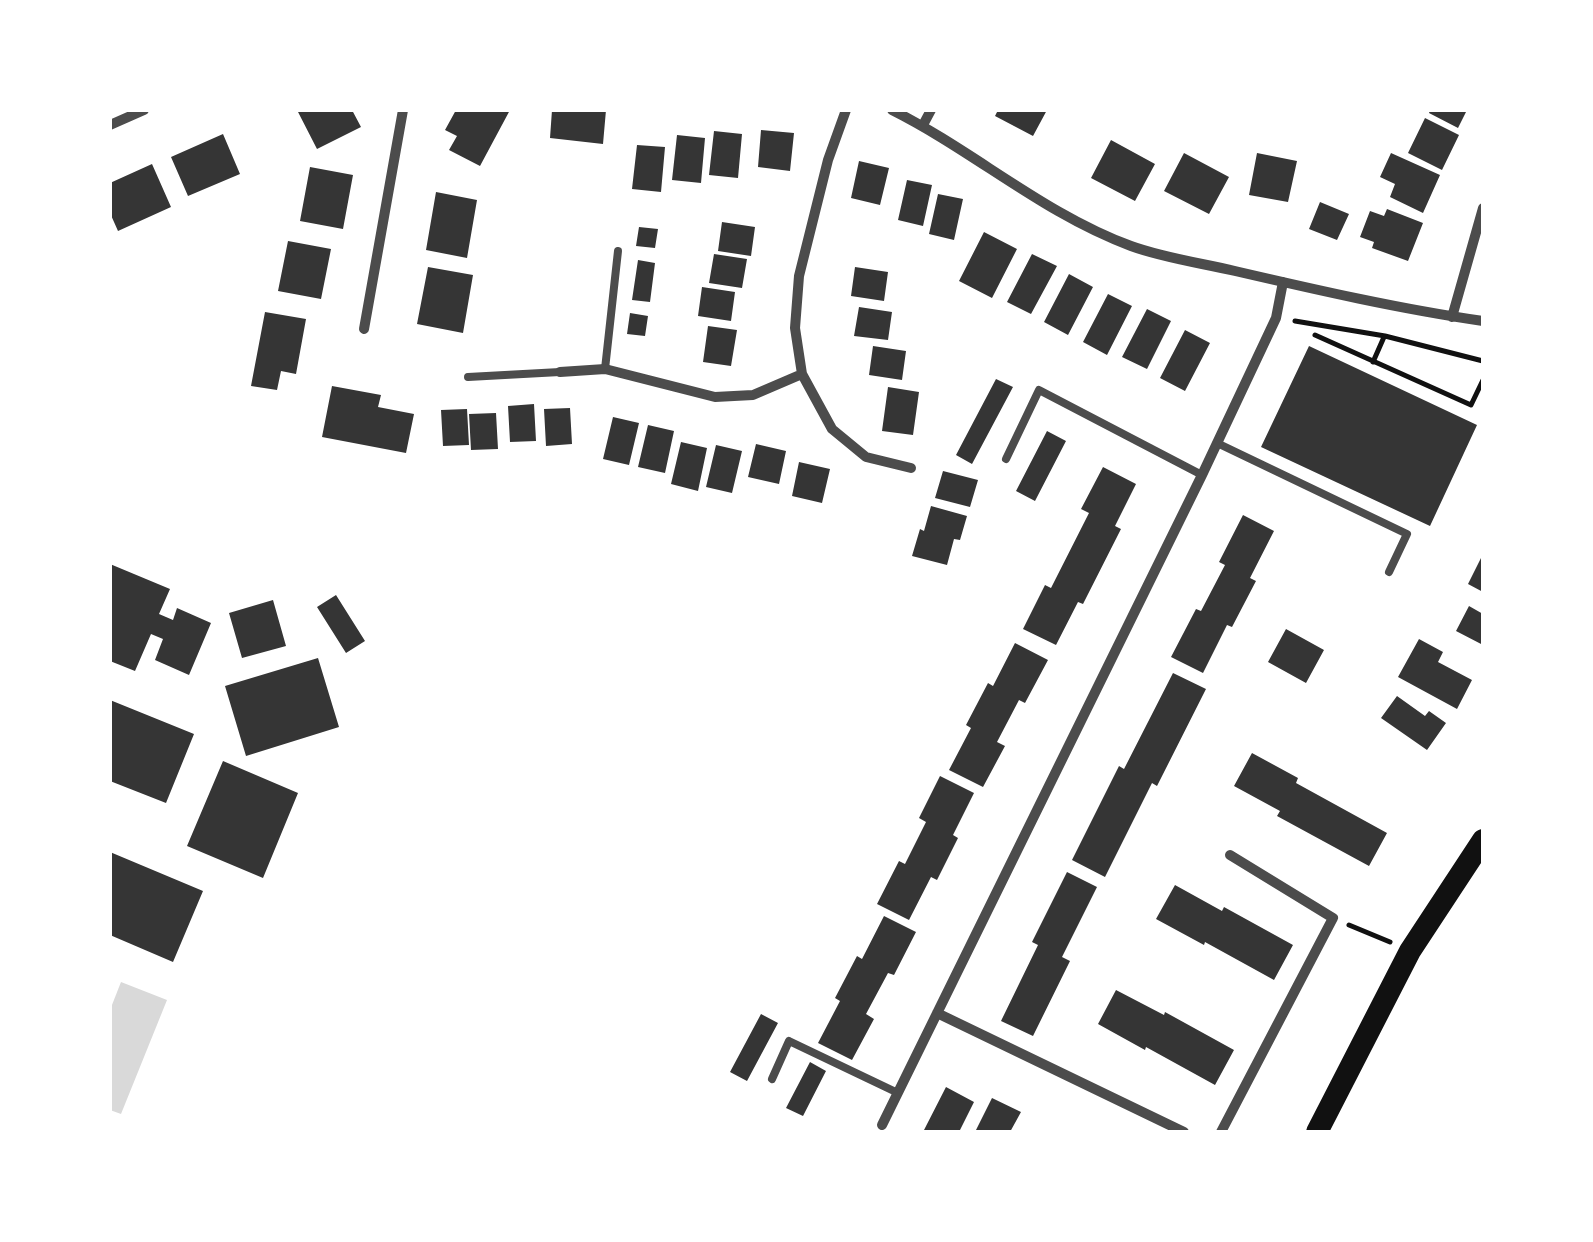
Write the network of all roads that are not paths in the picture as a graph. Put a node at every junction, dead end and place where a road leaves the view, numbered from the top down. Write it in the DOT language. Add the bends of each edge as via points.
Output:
graph roads {
  1 [pos="144,110"];
  2 [pos="403,110"];
  3 [pos="846,110"];
  4 [pos="892,110"];
  5 [pos="930,110"];
  6 [pos="110,125"];
  7 [pos="923,125"];
  8 [pos="1483,208"];
  9 [pos="618,251"];
  10 [pos="1283,282"];
  11 [pos="1452,317"];
  12 [pos="1483,321"];
  13 [pos="364,329"];
  14 [pos="605,370"];
  15 [pos="560,372"];
  16 [pos="802,374"];
  17 [pos="468,377"];
  18 [pos="1217,443"];
  19 [pos="1006,458"];
  20 [pos="911,468"];
  21 [pos="1202,475"];
  22 [pos="1388,572"];
  23 [pos="1483,840"];
  24 [pos="1230,855"];
  25 [pos="937,1013"];
  26 [pos="772,1079"];
  27 [pos="898,1093"];
  28 [pos="882,1126"];
  29 [pos="1184,1132"];
  30 [pos="1221,1132"];
  31 [pos="1317,1132"];
  1 -- 6 [label="street"];
  2 -- 13 [label="street"];
  3 -- 16 [label="street" via="799,276 795,328"];
  4 -- 7 [label="street"];
  5 -- 7 [label="street"];
  7 -- 10 [label="street" via="1057,212 1132,246"];
  8 -- 11 [label="street"];
  9 -- 14 [label="lane"];
  10 -- 11 [label="street"];
  10 -- 18 [label="street" via="1276,318"];
  11 -- 12 [label="street"];
  14 -- 15 [label="street"];
  14 -- 16 [label="street" via="715,397 754,395"];
  15 -- 17 [label="lane"];
  16 -- 20 [label="street" via="832,429 866,456"];
  18 -- 21 [label="street"];
  18 -- 22 [label="lane" via="1407,534"];
  19 -- 21 [label="lane" via="1039,390"];
  21 -- 25 [label="street"];
  23 -- 31 [label="main road" via="1410,951"];
  24 -- 30 [label="street" via="1333,918"];
  25 -- 27 [label="street"];
  25 -- 29 [label="street"];
  26 -- 27 [label="lane" via="789,1041"];
  27 -- 28 [label="street"];
}
